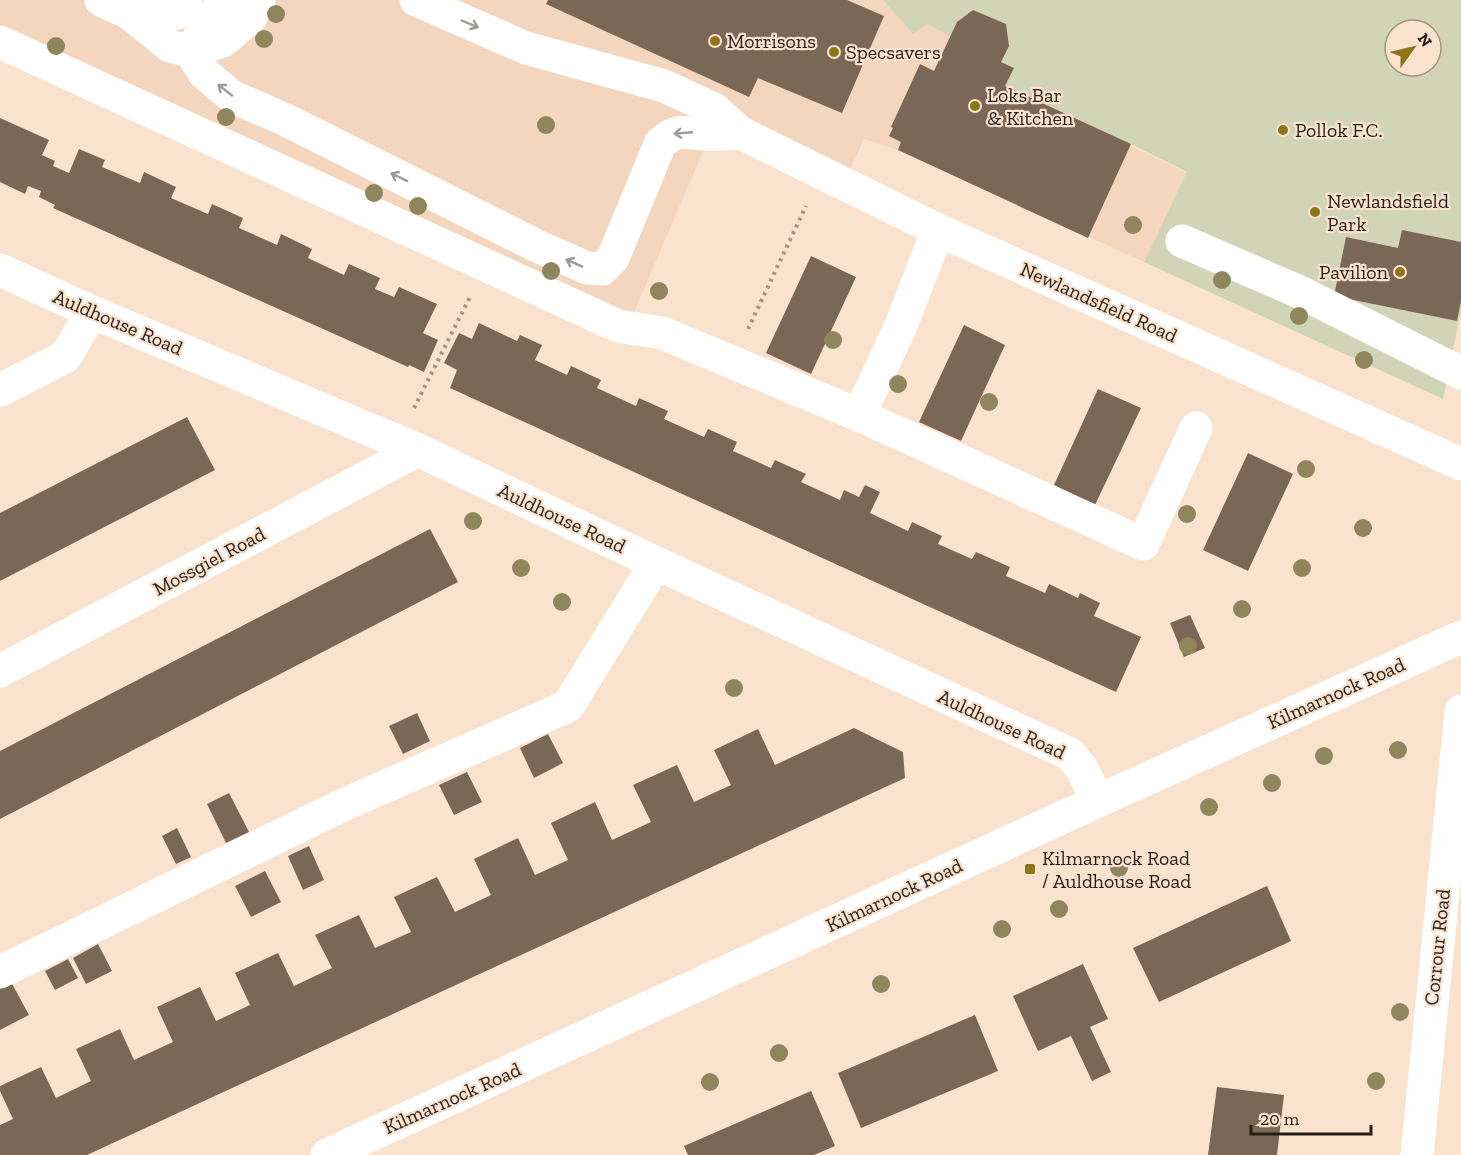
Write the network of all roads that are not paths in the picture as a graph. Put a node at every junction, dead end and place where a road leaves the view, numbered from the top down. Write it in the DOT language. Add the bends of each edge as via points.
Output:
graph roads {
  1 [pos="186,0"];
  2 [pos="224,0"];
  3 [pos="259,0"];
  4 [pos="416,0"];
  5 [pos="115,6"];
  6 [pos="0,42"];
  7 [pos="190,51"];
  8 [pos="741,133"];
  9 [pos="938,230"];
  10 [pos="1182,241"];
  11 [pos="0,270"];
  12 [pos="92,312"];
  13 [pos="1461,373"];
  14 [pos="0,390"];
  15 [pos="859,415"];
  16 [pos="1196,428"];
  17 [pos="408,445"];
  18 [pos="1460,459"];
  19 [pos="656,563"];
  20 [pos="1461,637"];
  21 [pos="0,671"];
  22 [pos="1459,725"];
  23 [pos="1098,801"];
  24 [pos="0,972"];
  25 [pos="327,1155"];
  26 [pos="1417,1155"];
  1 -- 5 [label="street" via="177,13"];
  2 -- 7 [label="street"];
  3 -- 7 [label="street" via="250,18 223,41"];
  4 -- 8 [label="street, one-way" via="526,48 664,86 714,109"];
  5 -- 7 [label="street" via="170,46"];
  6 -- 15 [label="street" via="618,326 662,333"];
  8 -- 7 [label="street, one-way" via="688,131 669,135 660,144 613,258 602,269 586,268 231,96 204,73"];
  8 -- 9 [label="street, Newlandsfield Road"];
  9 -- 15 [label="street" via="900,328"];
  9 -- 18 [label="street, Newlandsfield Road"];
  10 -- 13 [label="street" via="1302,293"];
  11 -- 12 [label="street, Auldhouse Road"];
  12 -- 14 [label="street" via="65,357"];
  12 -- 17 [label="street, Auldhouse Road"];
  15 -- 16 [label="street" via="1143,544"];
  17 -- 19 [label="street, Auldhouse Road"];
  17 -- 21 [label="street, Mossgiel Road"];
  19 -- 23 [label="street, Auldhouse Road" via="1070,754"];
  19 -- 24 [label="street" via="568,706 341,806"];
  20 -- 23 [label="street, Kilmarnock Road"];
  22 -- 26 [label="street, Corrour Road"];
  23 -- 25 [label="street, Kilmarnock Road"];
}
